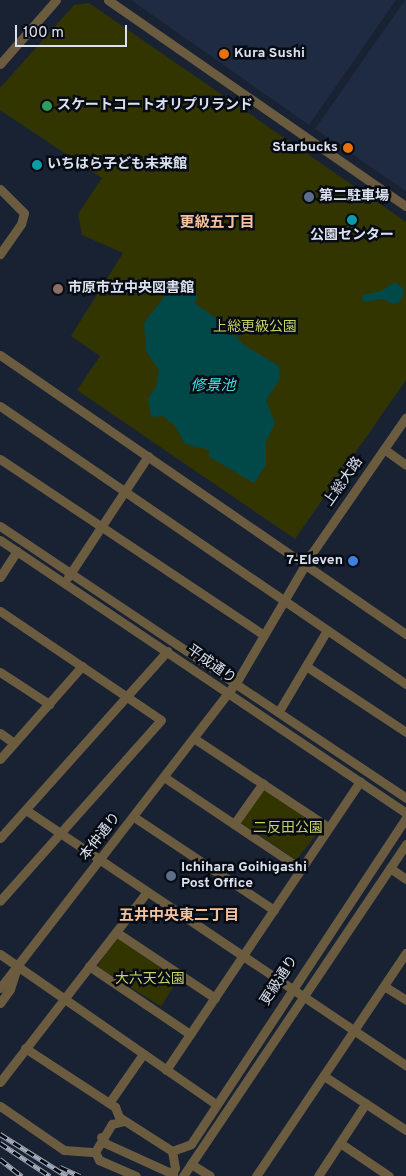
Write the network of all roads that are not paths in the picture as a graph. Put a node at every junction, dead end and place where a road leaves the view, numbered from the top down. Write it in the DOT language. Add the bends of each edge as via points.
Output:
graph roads {
  1 [pos="56,0"];
  2 [pos="108,0"];
  3 [pos="0,64"];
  4 [pos="0,189"];
  5 [pos="406,206"];
  6 [pos="0,254"];
  7 [pos="0,355"];
  8 [pos="1,408"];
  9 [pos="406,417"];
  10 [pos="384,449"];
  11 [pos="148,456"];
  12 [pos="0,459"];
  13 [pos="406,465"];
  14 [pos="126,490"];
  15 [pos="0,526"];
  16 [pos="101,527"];
  17 [pos="0,540"];
  18 [pos="17,552"];
  19 [pos="306,563"];
  20 [pos="70,573"];
  21 [pos="0,577"];
  22 [pos="64,582"];
  23 [pos="285,599"];
  24 [pos="0,611"];
  25 [pos="327,630"];
  26 [pos="406,634"];
  27 [pos="264,635"];
  28 [pos="167,651"];
  29 [pos="82,666"];
  30 [pos="306,666"];
  31 [pos="0,672"];
  32 [pos="236,683"];
  33 [pos="406,684"];
  34 [pos="228,694"];
  35 [pos="126,695"];
  36 [pos="49,704"];
  37 [pos="279,711"];
  38 [pos="406,719"];
  39 [pos="403,730"];
  40 [pos="0,734"];
  41 [pos="195,739"];
  42 [pos="14,743"];
  43 [pos="0,759"];
  44 [pos="164,777"];
  45 [pos="360,781"];
  46 [pos="263,783"];
  47 [pos="406,798"];
  48 [pos="26,810"];
  49 [pos="406,813"];
  50 [pos="134,817"];
  51 [pos="406,818"];
  52 [pos="234,824"];
  53 [pos="328,827"];
  54 [pos="59,833"];
  55 [pos="0,837"];
  56 [pos="406,844"];
  57 [pos="100,860"];
  58 [pos="390,868"];
  59 [pos="301,869"];
  60 [pos="406,879"];
  61 [pos="147,892"];
  62 [pos="0,900"];
  63 [pos="274,910"];
  64 [pos="116,932"];
  65 [pos="406,953"];
  66 [pos="0,954"];
  67 [pos="243,956"];
  68 [pos="17,966"];
  69 [pos="89,966"];
  70 [pos="0,978"];
  71 [pos="384,986"];
  72 [pos="0,988"];
  73 [pos="292,989"];
  74 [pos="303,996"];
  75 [pos="215,998"];
  76 [pos="63,1000"];
  77 [pos="406,1000"];
  78 [pos="0,1003"];
  79 [pos="354,1030"];
  80 [pos="190,1034"];
  81 [pos="26,1048"];
  82 [pos="143,1054"];
  83 [pos="406,1065"];
  84 [pos="166,1070"];
  85 [pos="324,1076"];
  86 [pos="0,1082"];
  87 [pos="109,1104"];
  88 [pos="216,1104"];
  89 [pos="366,1104"];
  90 [pos="0,1106"];
  91 [pos="124,1121"];
  92 [pos="112,1124"];
  93 [pos="406,1130"];
  94 [pos="101,1137"];
  95 [pos="340,1143"];
  96 [pos="172,1151"];
  97 [pos="95,1152"];
  98 [pos="191,1164"];
  99 [pos="171,1175"];
  100 [pos="136,1176"];
  101 [pos="183,1176"];
  102 [pos="210,1176"];
  103 [pos="256,1176"];
  104 [pos="318,1176"];
  105 [pos="389,1176"];
  1 -- 3 [label="street"];
  2 -- 5 [label="street"];
  4 -- 6 [label="street" via="24,213 21,224"];
  7 -- 11 [label="street"];
  8 -- 14 [label="street"];
  9 -- 10 [label="street, 上総大路"];
  10 -- 13 [label="street"];
  10 -- 19 [label="street, 上総大路"];
  11 -- 14 [label="street"];
  11 -- 19 [label="street"];
  12 -- 16 [label="street"];
  14 -- 16 [label="street"];
  14 -- 23 [label="street"];
  15 -- 20 [label="street, 平成通り"];
  16 -- 20 [label="street"];
  16 -- 27 [label="street"];
  17 -- 18 [label="street, 平成通り"];
  18 -- 21 [label="street"];
  18 -- 22 [label="street, 平成通り"];
  19 -- 23 [label="street, 上総大路"];
  19 -- 26 [label="street"];
  20 -- 22 [label="street"];
  20 -- 32 [label="street, 平成通り"];
  22 -- 28 [label="street, 平成通り"];
  23 -- 25 [label="street"];
  23 -- 27 [label="street, 上総大路"];
  24 -- 29 [label="street"];
  25 -- 30 [label="street"];
  25 -- 33 [label="street"];
  27 -- 32 [label="street, 本仲通り"];
  28 -- 34 [label="street, 平成通り"];
  28 -- 35 [label="street"];
  29 -- 35 [label="street"];
  29 -- 36 [label="street"];
  30 -- 37 [label="street"];
  30 -- 39 [label="street"];
  31 -- 36 [label="street"];
  32 -- 34 [label="street, 本仲通り"];
  32 -- 37 [label="street, 平成通り"];
  34 -- 41 [label="street, 本仲通り"];
  34 -- 45 [label="street, 平成通り"];
  35 -- 48 [label="street"];
  35 -- 54 [label="street" via="161,720"];
  36 -- 42 [label="street"];
  37 -- 47 [label="street, 平成通り"];
  38 -- 39 [label="street"];
  40 -- 42 [label="street"];
  41 -- 44 [label="street, 本仲通り"];
  41 -- 46 [label="street"];
  42 -- 43 [label="street"];
  44 -- 50 [label="street, 本仲通り"];
  44 -- 52 [label="street"];
  45 -- 49 [label="street, 平成通り"];
  45 -- 53 [label="street"];
  46 -- 52 [label="street"];
  46 -- 53 [label="street"];
  48 -- 54 [label="street"];
  48 -- 55 [label="street"];
  50 -- 57 [label="street, 本仲通り"];
  50 -- 63 [label="street"];
  51 -- 73 [label="street, 更級通り"];
  52 -- 59 [label="street"];
  53 -- 59 [label="street"];
  54 -- 57 [label="street"];
  54 -- 62 [label="street"];
  56 -- 58 [label="street, 更級通り"];
  57 -- 61 [label="street"];
  57 -- 68 [label="street, 本仲通り"];
  58 -- 60 [label="street"];
  58 -- 74 [label="street, 更級通り"];
  59 -- 63 [label="street"];
  61 -- 64 [label="street"];
  61 -- 67 [label="street"];
  63 -- 67 [label="street"];
  64 -- 69 [label="street"];
  64 -- 75 [label="street"];
  65 -- 71 [label="street"];
  66 -- 68 [label="street"];
  67 -- 73 [label="street"];
  67 -- 75 [label="street"];
  68 -- 70 [label="street"];
  68 -- 72 [label="street, 本仲通り"];
  68 -- 76 [label="street"];
  68 -- 78 [label="street" via="10,989"];
  69 -- 76 [label="street"];
  69 -- 80 [label="street"];
  71 -- 77 [label="street"];
  71 -- 79 [label="street"];
  73 -- 74 [label="street"];
  73 -- 88 [label="street, 更級通り"];
  74 -- 79 [label="street"];
  74 -- 98 [label="street, 更級通り"];
  75 -- 80 [label="street"];
  76 -- 81 [label="street"];
  76 -- 82 [label="street"];
  79 -- 83 [label="street"];
  79 -- 85 [label="street"];
  80 -- 84 [label="street"];
  81 -- 86 [label="street"];
  81 -- 87 [label="street"];
  82 -- 84 [label="street"];
  82 -- 87 [label="street"];
  84 -- 88 [label="street"];
  85 -- 89 [label="street"];
  85 -- 103 [label="street"];
  87 -- 91 [label="street"];
  87 -- 92 [label="street"];
  88 -- 96 [label="street, 更級通り" via="191,1144"];
  89 -- 93 [label="street"];
  89 -- 95 [label="street"];
  90 -- 97 [label="street" via="64,1150"];
  91 -- 92 [label="street"];
  91 -- 96 [label="street"];
  92 -- 94 [label="street"];
  94 -- 97 [label="street"];
  94 -- 99 [label="street" via="105,1143"];
  95 -- 104 [label="street"];
  95 -- 105 [label="street"];
  96 -- 99 [label="street" via="175,1162"];
  97 -- 100 [label="street" via="99,1160"];
  98 -- 101 [label="street, 更級通り"];
  98 -- 102 [label="street"];
}
